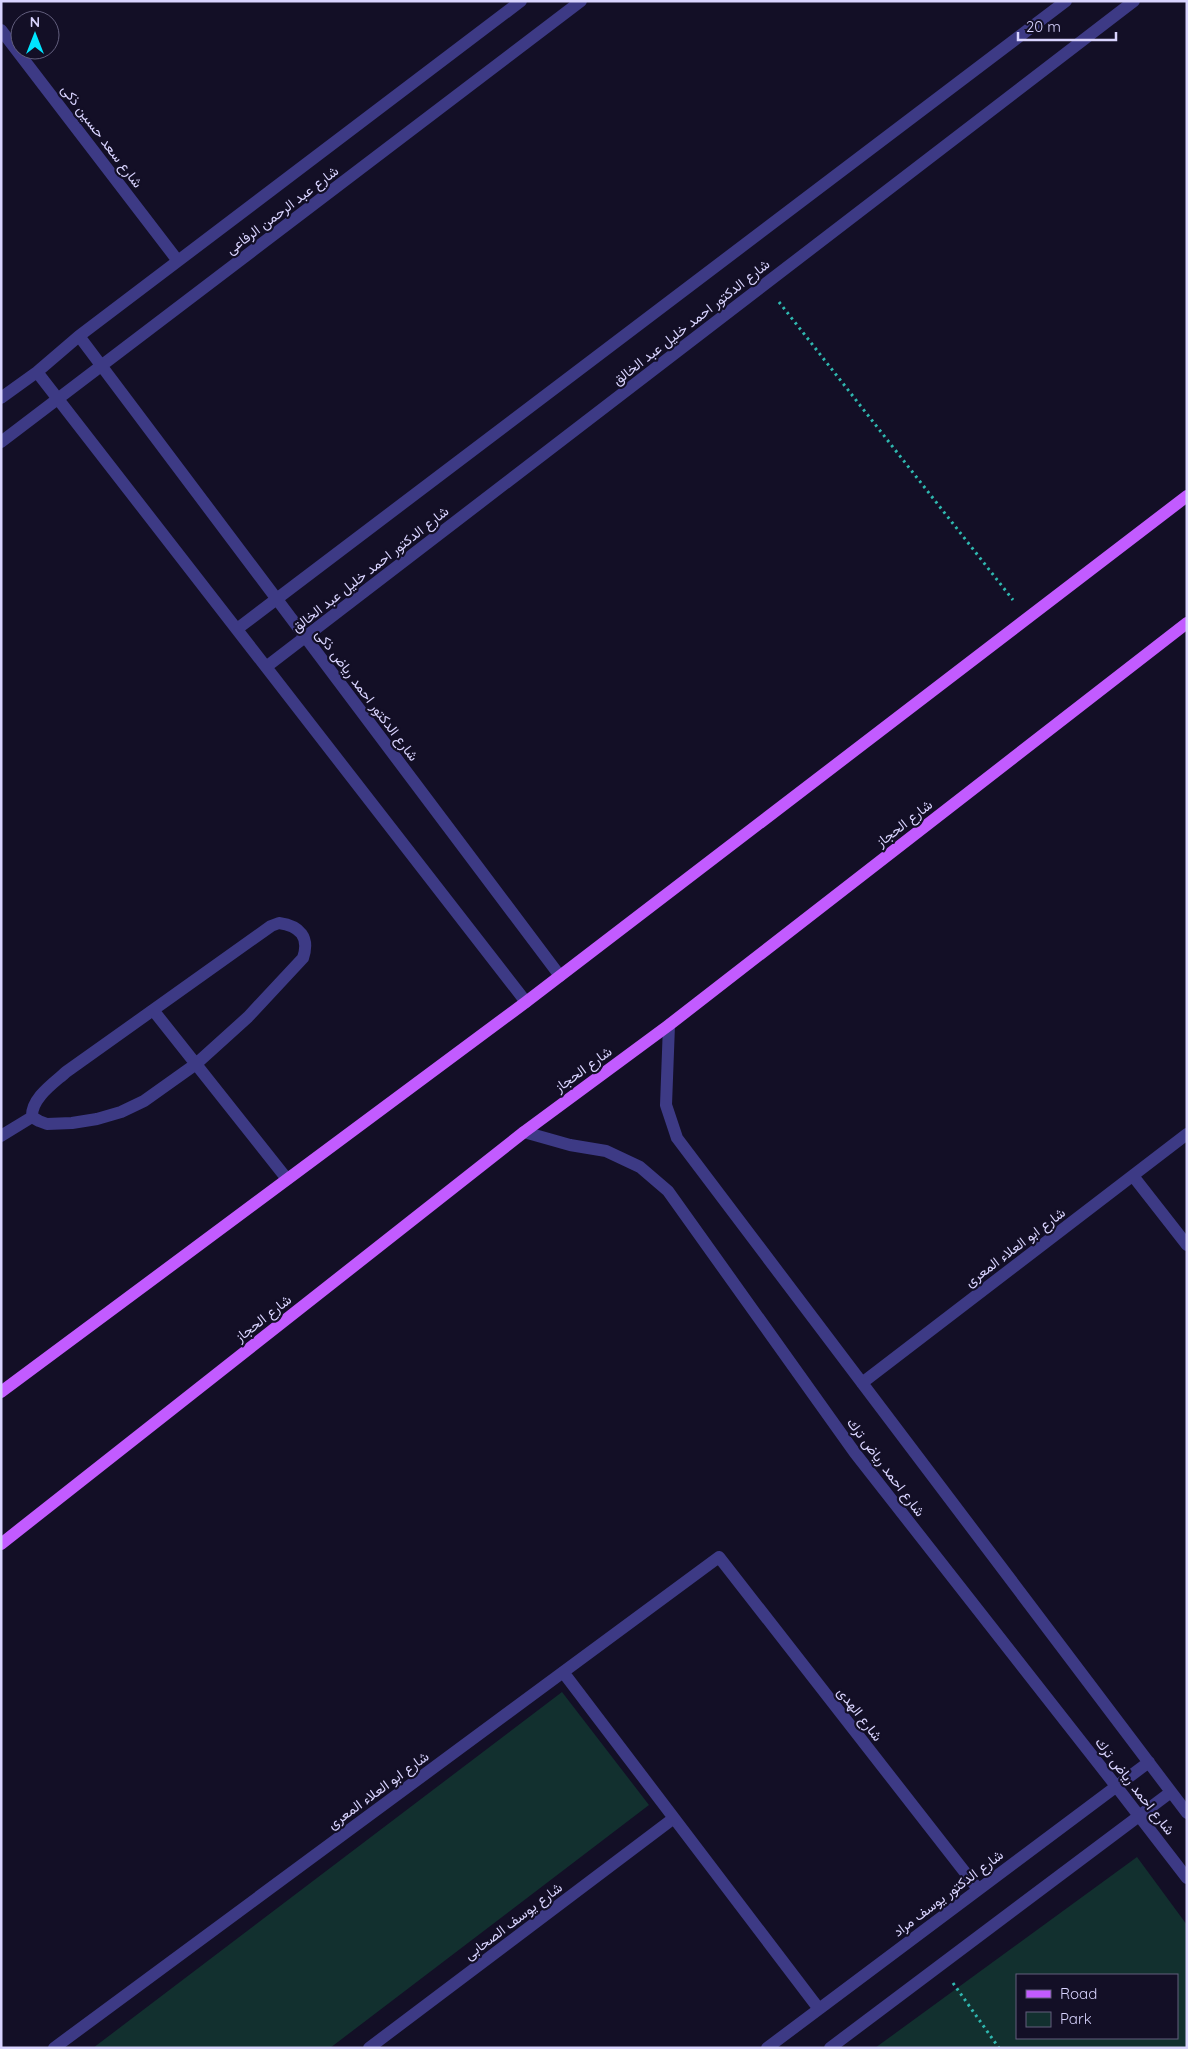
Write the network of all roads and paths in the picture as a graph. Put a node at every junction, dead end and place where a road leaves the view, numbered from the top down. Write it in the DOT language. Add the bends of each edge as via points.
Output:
graph roads {
  1 [pos="521,1"];
  2 [pos="581,1"];
  3 [pos="1066,1"];
  4 [pos="1134,1"];
  5 [pos="1,30"];
  6 [pos="178,261"];
  7 [pos="765,284"];
  8 [pos="79,336"];
  9 [pos="101,366"];
  10 [pos="37,372"];
  11 [pos="1,398"];
  12 [pos="58,399"];
  13 [pos="1,442"];
  14 [pos="1187,496"];
  15 [pos="277,600"];
  16 [pos="1027,618"];
  17 [pos="1187,623"];
  18 [pos="237,629"];
  19 [pos="306,638"];
  20 [pos="266,667"];
  21 [pos="560,976"];
  22 [pos="526,1002"];
  23 [pos="153,1010"];
  24 [pos="669,1025"];
  25 [pos="196,1064"];
  26 [pos="32,1117"];
  27 [pos="524,1132"];
  28 [pos="1187,1134"];
  29 [pos="1,1136"];
  30 [pos="1133,1176"];
  31 [pos="287,1179"];
  32 [pos="1187,1245"];
  33 [pos="862,1383"];
  34 [pos="1,1392"];
  35 [pos="3,1540"];
  36 [pos="719,1557"];
  37 [pos="563,1672"];
  38 [pos="1149,1762"];
  39 [pos="1116,1786"];
  40 [pos="1171,1792"];
  41 [pos="1187,1813"];
  42 [pos="1139,1816"];
  43 [pos="674,1818"];
  44 [pos="1187,1878"];
  45 [pos="978,1889"];
  46 [pos="940,1965"];
  47 [pos="819,2009"];
  48 [pos="54,2048"];
  49 [pos="369,2048"];
  50 [pos="767,2048"];
  51 [pos="830,2048"];
  52 [pos="999,2048"];
  1 -- 6 [label="street, شارع عبد الرحمن الرفاعى"];
  2 -- 9 [label="street, شارع عبد الرحمن الرفاعى"];
  3 -- 15 [label="street, شارع الدكتور احمد خليل عبد الخالق"];
  4 -- 7 [label="street, شارع الدكتور احمد خليل عبد الخالق"];
  5 -- 6 [label="street, شارع سعد حسين ذكى"];
  6 -- 8 [label="street, شارع عبد الرحمن الرفاعى"];
  7 -- 16 [label="path"];
  7 -- 19 [label="street, شارع الدكتور احمد خليل عبد الخالق"];
  8 -- 9 [label="street, شارع الدكتور احمد رياض ذكى"];
  8 -- 10 [label="street, شارع عبد الرحمن الرفاعى"];
  9 -- 12 [label="street, شارع عبد الرحمن الرفاعى"];
  9 -- 15 [label="street, شارع الدكتور احمد رياض ذكى"];
  10 -- 11 [label="street, شارع عبد الرحمن الرفاعى"];
  10 -- 12 [label="street"];
  12 -- 13 [label="street, شارع عبد الرحمن الرفاعى"];
  12 -- 18 [label="street"];
  14 -- 16 [label="main road"];
  15 -- 18 [label="street, شارع الدكتور احمد خليل عبد الخالق"];
  15 -- 19 [label="street, شارع الدكتور احمد رياض ذكى"];
  16 -- 21 [label="main road"];
  17 -- 24 [label="main road, شارع الحجاز"];
  18 -- 20 [label="street"];
  19 -- 20 [label="street, شارع الدكتور احمد خليل عبد الخالق"];
  19 -- 21 [label="street, شارع الدكتور احمد رياض ذكى"];
  20 -- 22 [label="street"];
  21 -- 22 [label="main road"];
  22 -- 31 [label="main road"];
  23 -- 25 [label="street"];
  23 -- 25 [label="street" via="271,926 288,924 302,934 306,950 298,965"];
  23 -- 26 [label="street" via="66,1072 37,1101"];
  24 -- 27 [label="main road, شارع الحجاز"];
  24 -- 33 [label="street, شارع احمد رياض ترك" via="666,1105 677,1138"];
  25 -- 26 [label="street" via="144,1101 121,1112 59,1124 39,1122"];
  25 -- 31 [label="street"];
  26 -- 29 [label="street"];
  27 -- 35 [label="main road, شارع الحجاز"];
  27 -- 39 [label="street, شارع احمد رياض ترك" via="606,1151 640,1167 668,1192 855,1453"];
  28 -- 30 [label="street, شارع ابو العلاء المعرى"];
  30 -- 32 [label="street"];
  30 -- 33 [label="street, شارع ابو العلاء المعرى"];
  31 -- 34 [label="main road"];
  33 -- 38 [label="street, شارع احمد رياض ترك"];
  36 -- 37 [label="street, شارع ابو العلاء المعرى"];
  36 -- 45 [label="street, شارع الهدى"];
  37 -- 43 [label="street"];
  37 -- 48 [label="street, شارع ابو العلاء المعرى"];
  38 -- 39 [label="street, شارع الدكتور يوسف مراد"];
  38 -- 40 [label="street, شارع احمد رياض ترك"];
  39 -- 42 [label="street, شارع احمد رياض ترك"];
  39 -- 45 [label="street, شارع الدكتور يوسف مراد"];
  40 -- 41 [label="street, شارع احمد رياض ترك"];
  40 -- 42 [label="street"];
  42 -- 44 [label="street, شارع احمد رياض ترك"];
  42 -- 46 [label="street"];
  43 -- 47 [label="street"];
  43 -- 49 [label="street, شارع يوسف الصحابى"];
  45 -- 47 [label="street, شارع الدكتور يوسف مراد"];
  46 -- 51 [label="street"];
  46 -- 52 [label="path"];
  47 -- 50 [label="street, شارع الدكتور يوسف مراد"];
}
